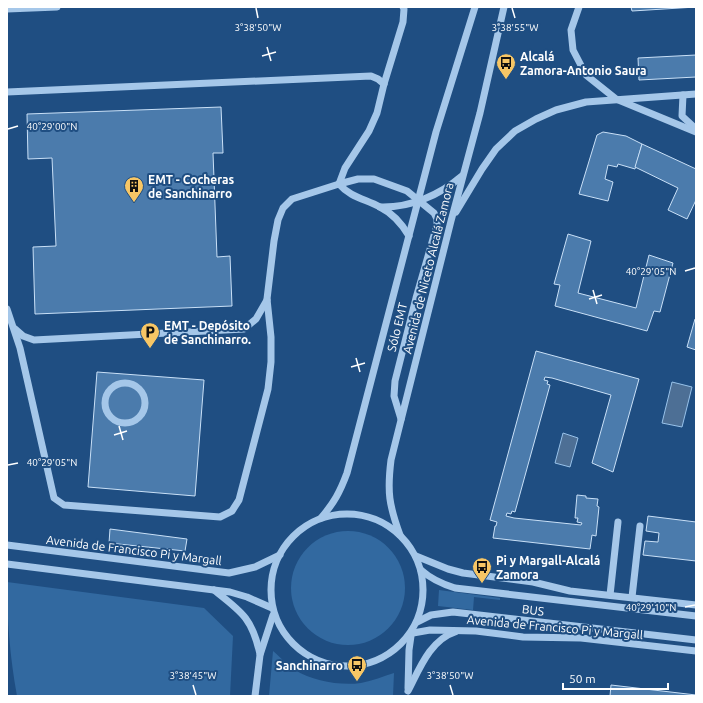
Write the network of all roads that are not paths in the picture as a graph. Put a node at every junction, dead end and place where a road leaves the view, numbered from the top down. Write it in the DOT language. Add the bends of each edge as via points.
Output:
graph roads {
  1 [pos="57,7"];
  2 [pos="402,7"];
  3 [pos="475,7"];
  4 [pos="504,7"];
  5 [pos="579,7"];
  6 [pos="7,9"];
  7 [pos="384,84"];
  8 [pos="7,92"];
  9 [pos="696,94"];
  10 [pos="683,95"];
  11 [pos="616,99"];
  12 [pos="696,130"];
  13 [pos="463,176"];
  14 [pos="339,184"];
  15 [pos="418,201"];
  16 [pos="380,207"];
  17 [pos="450,221"];
  18 [pos="409,236"];
  19 [pos="267,300"];
  20 [pos="7,309"];
  21 [pos="15,329"];
  22 [pos="401,419"];
  23 [pos="116,422"];
  24 [pos="321,518"];
  25 [pos="618,522"];
  26 [pos="640,526"];
  27 [pos="400,535"];
  28 [pos="7,545"];
  29 [pos="280,555"];
  30 [pos="416,556"];
  31 [pos="7,564"];
  32 [pos="420,569"];
  33 [pos="214,590"];
  34 [pos="610,595"];
  35 [pos="632,597"];
  36 [pos="696,606"];
  37 [pos="272,611"];
  38 [pos="696,616"];
  39 [pos="417,622"];
  40 [pos="460,631"];
  41 [pos="412,634"];
  42 [pos="696,640"];
  43 [pos="696,651"];
  44 [pos="260,655"];
  45 [pos="408,694"];
  46 [pos="255,696"];
  1 -- 6 [label="street"];
  2 -- 7 [label="street" via="403,22"];
  3 -- 15 [label="street" via="436,132"];
  4 -- 13 [label="street, Avenida de Niceto Alcalá Zamora"];
  5 -- 11 [label="street" via="571,30 574,50 586,75"];
  7 -- 8 [label="street" via="371,76"];
  7 -- 14 [label="street" via="369,131 345,168"];
  9 -- 10 [label="street"];
  10 -- 11 [label="street"];
  10 -- 12 [label="street" via="682,116"];
  11 -- 12 [label="street"];
  11 -- 17 [label="street" via="586,102 556,110 515,131 496,149 482,168"];
  13 -- 15 [label="street" via="442,190"];
  13 -- 17 [label="street, Avenida de Niceto Alcalá Zamora"];
  14 -- 15 [label="street, Sólo EMT" via="358,179 374,179 402,188"];
  14 -- 16 [label="street" via="353,196"];
  14 -- 19 [label="street, Sólo EMT" via="292,199 283,208 274,241"];
  15 -- 16 [label="street"];
  15 -- 18 [label="street"];
  15 -- 22 [label="street, Sólo EMT" via="434,213 437,225 395,381 394,396"];
  16 -- 18 [label="street" via="398,220"];
  17 -- 22 [label="street, Avenida de Niceto Alcalá Zamora"];
  18 -- 24 [label="street" via="347,473 341,491"];
  19 -- 21 [label="street" via="256,319 244,329 34,340 23,336"];
  19 -- 21 [label="street" via="271,337 268,389 239,500 232,511 220,517 64,505 54,498"];
  20 -- 21 [label="street"];
  22 -- 27 [label="street, Avenida de Niceto Alcalá Zamora" via="388,482 392,513"];
  23 -- 23 [label="street" via="129,424 140,418 144,412 145,399 138,387 126,383 119,384 108,392 105,399 106,412"];
  24 -- 27 [label="street" via="355,514 387,525"];
  24 -- 29 [label="street" via="297,533"];
  25 -- 34 [label="street"];
  26 -- 35 [label="street"];
  27 -- 30 [label="street"];
  28 -- 29 [label="street, Avenida de Francisco Pi y Margall" via="230,573 255,567"];
  29 -- 37 [label="street" via="271,585"];
  30 -- 32 [label="street"];
  30 -- 34 [label="street" via="463,573"];
  31 -- 33 [label="street"];
  32 -- 38 [label="street, BUS" via="440,583 455,588"];
  32 -- 39 [label="street" via="424,592"];
  33 -- 37 [label="street" via="247,597"];
  33 -- 44 [label="street" via="245,616 256,638"];
  34 -- 35 [label="street"];
  35 -- 36 [label="street"];
  37 -- 41 [label="street" via="284,633 297,648 314,659 332,665 368,664 396,650"];
  37 -- 44 [label="street"];
  39 -- 41 [label="street"];
  39 -- 42 [label="street, BUS" via="431,615 453,612"];
  40 -- 41 [label="street, Avenida de Francisco Pi y Margall" via="430,630"];
  40 -- 43 [label="street, Avenida de Francisco Pi y Margall" via="524,637 581,638"];
  40 -- 45 [label="street" via="438,641 420,668"];
  41 -- 45 [label="street"];
  44 -- 46 [label="street"];
}
